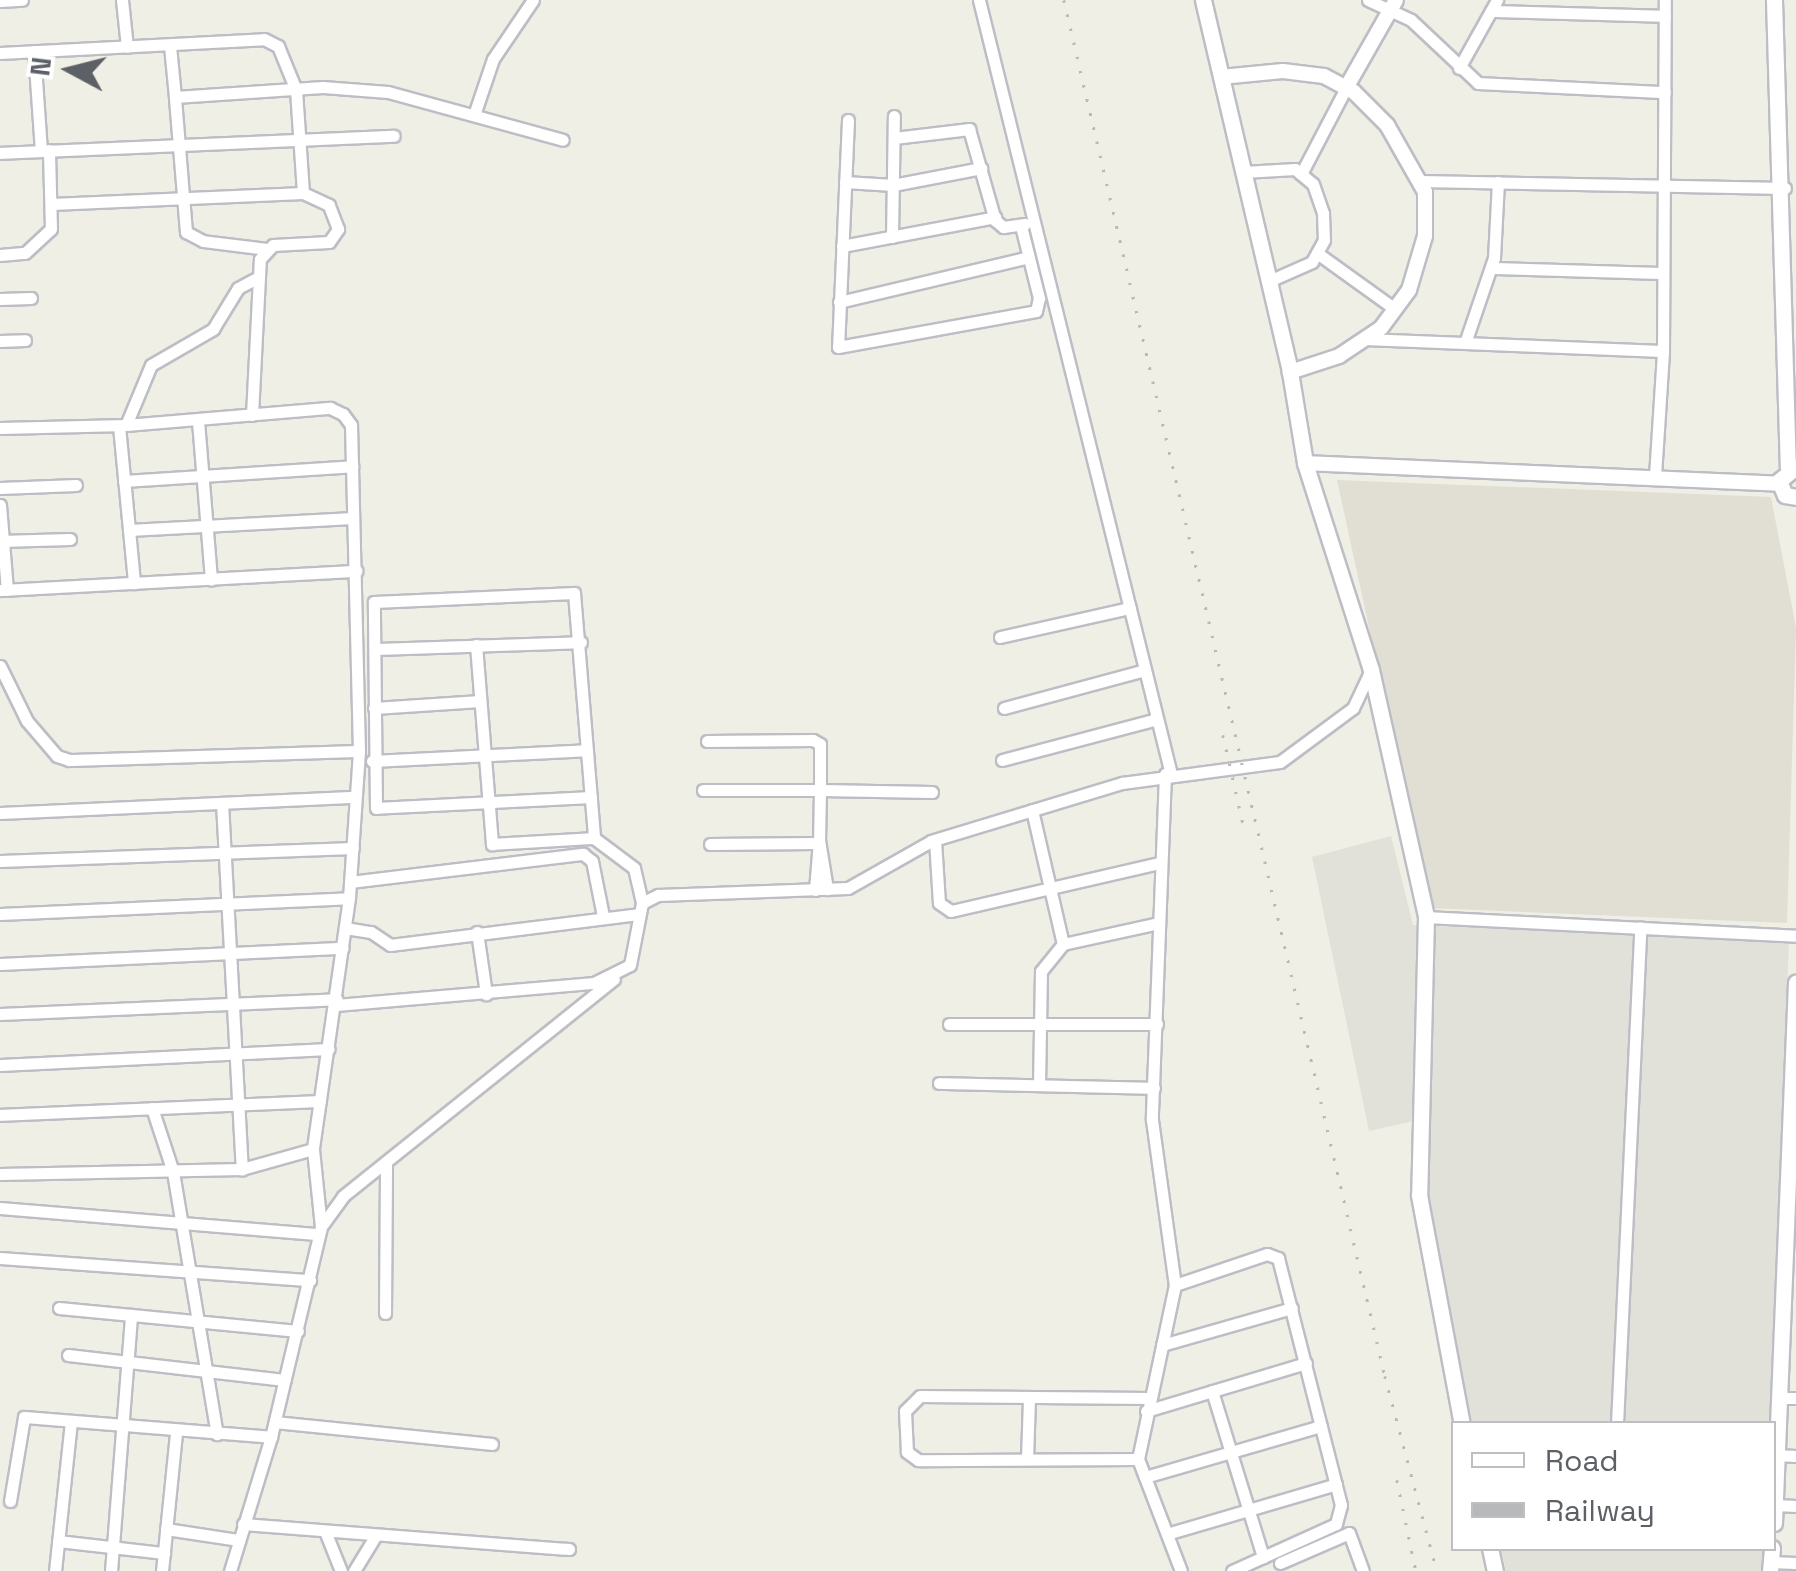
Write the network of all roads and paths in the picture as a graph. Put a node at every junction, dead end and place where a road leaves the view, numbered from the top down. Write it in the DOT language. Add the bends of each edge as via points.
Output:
graph roads {
  1 [pos="22,0"];
  2 [pos="122,0"];
  3 [pos="533,0"];
  4 [pos="979,0"];
  5 [pos="1202,0"];
  6 [pos="1368,0"];
  7 [pos="1666,0"];
  8 [pos="1778,0"];
  9 [pos="0,1"];
  10 [pos="1393,5"];
  11 [pos="1494,5"];
  12 [pos="1665,16"];
  13 [pos="170,46"];
  14 [pos="127,48"];
  15 [pos="34,52"];
  16 [pos="0,53"];
  17 [pos="1459,68"];
  18 [pos="1221,76"];
  19 [pos="1346,88"];
  20 [pos="296,90"];
  21 [pos="1665,92"];
  22 [pos="175,98"];
  23 [pos="474,116"];
  24 [pos="894,116"];
  25 [pos="848,120"];
  26 [pos="394,136"];
  27 [pos="894,138"];
  28 [pos="302,139"];
  29 [pos="563,140"];
  30 [pos="176,144"];
  31 [pos="45,150"];
  32 [pos="0,153"];
  33 [pos="981,168"];
  34 [pos="1243,172"];
  35 [pos="1301,174"];
  36 [pos="1420,181"];
  37 [pos="845,182"];
  38 [pos="1498,182"];
  39 [pos="893,184"];
  40 [pos="1664,186"];
  41 [pos="1781,188"];
  42 [pos="303,193"];
  43 [pos="180,197"];
  44 [pos="50,204"];
  45 [pos="994,216"];
  46 [pos="1034,222"];
  47 [pos="1021,226"];
  48 [pos="892,236"];
  49 [pos="842,246"];
  50 [pos="267,249"];
  51 [pos="1317,253"];
  52 [pos="0,255"];
  53 [pos="1029,258"];
  54 [pos="1492,268"];
  55 [pos="1788,268"];
  56 [pos="1663,272"];
  57 [pos="255,279"];
  58 [pos="1269,281"];
  59 [pos="31,298"];
  60 [pos="0,299"];
  61 [pos="838,302"];
  62 [pos="1394,309"];
  63 [pos="25,340"];
  64 [pos="1364,340"];
  65 [pos="0,342"];
  66 [pos="1465,344"];
  67 [pos="1662,351"];
  68 [pos="1290,372"];
  69 [pos="252,415"];
  70 [pos="198,420"];
  71 [pos="122,426"];
  72 [pos="0,428"];
  73 [pos="1305,463"];
  74 [pos="352,466"];
  75 [pos="1793,466"];
  76 [pos="203,476"];
  77 [pos="1654,476"];
  78 [pos="124,481"];
  79 [pos="1779,484"];
  80 [pos="76,486"];
  81 [pos="0,488"];
  82 [pos="1795,497"];
  83 [pos="0,504"];
  84 [pos="1796,512"];
  85 [pos="353,518"];
  86 [pos="207,528"];
  87 [pos="129,530"];
  88 [pos="70,539"];
  89 [pos="2,541"];
  90 [pos="356,571"];
  91 [pos="211,579"];
  92 [pos="134,583"];
  93 [pos="3,590"];
  94 [pos="1130,608"];
  95 [pos="1000,636"];
  96 [pos="581,642"];
  97 [pos="476,645"];
  98 [pos="375,649"];
  99 [pos="0,666"];
  100 [pos="1145,670"];
  101 [pos="1370,670"];
  102 [pos="480,701"];
  103 [pos="374,708"];
  104 [pos="1004,708"];
  105 [pos="1158,719"];
  106 [pos="706,741"];
  107 [pos="358,750"];
  108 [pos="586,750"];
  109 [pos="483,754"];
  110 [pos="372,760"];
  111 [pos="1002,760"];
  112 [pos="1168,774"];
  113 [pos="703,790"];
  114 [pos="820,790"];
  115 [pos="932,792"];
  116 [pos="356,796"];
  117 [pos="591,797"];
  118 [pos="222,802"];
  119 [pos="487,804"];
  120 [pos="1032,810"];
  121 [pos="0,813"];
  122 [pos="594,838"];
  123 [pos="935,840"];
  124 [pos="817,842"];
  125 [pos="710,844"];
  126 [pos="353,848"];
  127 [pos="227,853"];
  128 [pos="0,862"];
  129 [pos="1159,863"];
  130 [pos="350,882"];
  131 [pos="1050,889"];
  132 [pos="821,890"];
  133 [pos="349,898"];
  134 [pos="228,902"];
  135 [pos="640,909"];
  136 [pos="0,914"];
  137 [pos="603,916"];
  138 [pos="1426,917"];
  139 [pos="1155,924"];
  140 [pos="346,928"];
  141 [pos="1640,928"];
  142 [pos="476,932"];
  143 [pos="1796,936"];
  144 [pos="1063,944"];
  145 [pos="343,948"];
  146 [pos="230,952"];
  147 [pos="0,964"];
  148 [pos="617,976"];
  149 [pos="1796,982"];
  150 [pos="486,994"];
  151 [pos="337,1002"];
  152 [pos="232,1004"];
  153 [pos="0,1014"];
  154 [pos="949,1024"];
  155 [pos="1040,1024"];
  156 [pos="1157,1024"];
  157 [pos="329,1049"];
  158 [pos="236,1054"];
  159 [pos="0,1065"];
  160 [pos="938,1084"];
  161 [pos="1040,1085"];
  162 [pos="1154,1088"];
  163 [pos="1794,1097"];
  164 [pos="320,1100"];
  165 [pos="238,1104"];
  166 [pos="152,1108"];
  167 [pos="0,1115"];
  168 [pos="314,1149"];
  169 [pos="1792,1156"];
  170 [pos="386,1163"];
  171 [pos="242,1169"];
  172 [pos="173,1172"];
  173 [pos="0,1174"];
  174 [pos="1792,1186"];
  175 [pos="0,1208"];
  176 [pos="181,1222"];
  177 [pos="320,1230"];
  178 [pos="1790,1238"];
  179 [pos="0,1258"];
  180 [pos="190,1270"];
  181 [pos="310,1280"];
  182 [pos="1174,1286"];
  183 [pos="1789,1292"];
  184 [pos="59,1308"];
  185 [pos="1292,1308"];
  186 [pos="385,1313"];
  187 [pos="131,1315"];
  188 [pos="200,1322"];
  189 [pos="298,1330"];
  190 [pos="1162,1345"];
  191 [pos="1788,1347"];
  192 [pos="68,1355"];
  193 [pos="126,1362"];
  194 [pos="1306,1363"];
  195 [pos="206,1371"];
  196 [pos="286,1380"];
  197 [pos="1212,1392"];
  198 [pos="1029,1398"];
  199 [pos="1788,1398"];
  200 [pos="1148,1405"];
  201 [pos="1461,1421"];
  202 [pos="1617,1421"];
  203 [pos="71,1422"];
  204 [pos="275,1422"];
  205 [pos="1321,1426"];
  206 [pos="122,1427"];
  207 [pos="176,1432"];
  208 [pos="217,1434"];
  209 [pos="271,1437"];
  210 [pos="492,1444"];
  211 [pos="1776,1445"];
  212 [pos="1231,1452"];
  213 [pos="1028,1459"];
  214 [pos="1138,1459"];
  215 [pos="1146,1477"];
  216 [pos="1336,1484"];
  217 [pos="10,1500"];
  218 [pos="1248,1510"];
  219 [pos="244,1524"];
  220 [pos="166,1529"];
  221 [pos="326,1531"];
  222 [pos="376,1534"];
  223 [pos="1170,1534"];
  224 [pos="239,1540"];
  225 [pos="58,1542"];
  226 [pos="113,1548"];
  227 [pos="570,1549"];
  228 [pos="164,1553"];
  229 [pos="1263,1557"];
  230 [pos="1771,1560"];
  231 [pos="1279,1562"];
  232 [pos="1796,1563"];
  233 [pos="55,1571"];
  234 [pos="111,1571"];
  235 [pos="162,1571"];
  236 [pos="230,1571"];
  237 [pos="341,1571"];
  238 [pos="354,1571"];
  239 [pos="1180,1571"];
  240 [pos="1232,1571"];
  241 [pos="1362,1571"];
  1 -- 9 [label="street"];
  2 -- 14 [label="street"];
  3 -- 23 [label="street" via="493,59"];
  4 -- 46 [label="street"];
  5 -- 18 [label="main road"];
  6 -- 10 [label="street"];
  7 -- 12 [label="street"];
  8 -- 41 [label="main road"];
  10 -- 17 [label="street"];
  10 -- 19 [label="street"];
  11 -- 12 [label="street"];
  11 -- 17 [label="street"];
  12 -- 21 [label="street"];
  13 -- 14 [label="street"];
  13 -- 20 [label="street" via="271,41"];
  13 -- 22 [label="street"];
  14 -- 15 [label="street"];
  15 -- 16 [label="street"];
  15 -- 31 [label="street"];
  17 -- 21 [label="street" via="1495,88"];
  18 -- 19 [label="street" via="1282,71 1324,76"];
  18 -- 34 [label="main road"];
  19 -- 35 [label="street"];
  19 -- 36 [label="street" via="1387,125"];
  20 -- 22 [label="street"];
  20 -- 23 [label="street" via="388,92"];
  20 -- 28 [label="street"];
  21 -- 40 [label="street"];
  22 -- 30 [label="street"];
  23 -- 29 [label="street"];
  24 -- 27 [label="street"];
  25 -- 37 [label="street"];
  26 -- 28 [label="street"];
  27 -- 33 [label="street" via="964,126"];
  27 -- 39 [label="street"];
  28 -- 30 [label="street"];
  28 -- 42 [label="street"];
  30 -- 31 [label="street"];
  30 -- 43 [label="street"];
  31 -- 32 [label="street"];
  31 -- 44 [label="street"];
  33 -- 39 [label="street"];
  33 -- 45 [label="street"];
  34 -- 35 [label="street" via="1280,167"];
  34 -- 58 [label="main road"];
  35 -- 51 [label="street" via="1313,184 1323,213"];
  36 -- 38 [label="street"];
  36 -- 62 [label="street" via="1424,236 1409,290"];
  37 -- 39 [label="street"];
  37 -- 49 [label="street"];
  38 -- 40 [label="street"];
  38 -- 54 [label="street"];
  39 -- 48 [label="street"];
  40 -- 41 [label="street"];
  40 -- 56 [label="street"];
  41 -- 55 [label="main road"];
  42 -- 43 [label="street"];
  42 -- 50 [label="street" via="330,205 334,237 320,245"];
  43 -- 44 [label="street"];
  43 -- 50 [label="street" via="180,222 194,237"];
  44 -- 52 [label="street" via="47,234 25,253"];
  45 -- 47 [label="street" via="1003,228"];
  45 -- 48 [label="street"];
  46 -- 47 [label="street"];
  46 -- 94 [label="street"];
  47 -- 53 [label="street"];
  48 -- 49 [label="street"];
  49 -- 61 [label="street"];
  50 -- 57 [label="street"];
  51 -- 58 [label="street" via="1312,262"];
  51 -- 62 [label="street"];
  53 -- 61 [label="street"];
  53 -- 61 [label="street" via="1039,298 1032,313 846,350 836,344"];
  54 -- 56 [label="street"];
  54 -- 66 [label="street"];
  55 -- 75 [label="main road"];
  56 -- 67 [label="street"];
  57 -- 69 [label="street"];
  57 -- 71 [label="street" via="238,288 214,329 151,364"];
  58 -- 68 [label="main road"];
  59 -- 60 [label="street"];
  62 -- 64 [label="street"];
  63 -- 65 [label="street"];
  64 -- 66 [label="street"];
  64 -- 68 [label="street" via="1340,356"];
  66 -- 67 [label="street"];
  67 -- 77 [label="street"];
  68 -- 73 [label="main road"];
  69 -- 70 [label="street"];
  69 -- 74 [label="street" via="330,408 351,424"];
  70 -- 71 [label="street"];
  70 -- 76 [label="street"];
  71 -- 72 [label="street"];
  71 -- 78 [label="street"];
  73 -- 77 [label="street"];
  73 -- 101 [label="main road"];
  74 -- 76 [label="street"];
  74 -- 85 [label="street"];
  75 -- 79 [label="main road"];
  76 -- 78 [label="street"];
  76 -- 86 [label="street"];
  77 -- 79 [label="street"];
  78 -- 87 [label="street"];
  79 -- 82 [label="main road"];
  80 -- 81 [label="street"];
  82 -- 84 [label="main road"];
  83 -- 89 [label="street"];
  85 -- 86 [label="street"];
  85 -- 90 [label="street"];
  86 -- 87 [label="street"];
  86 -- 91 [label="street"];
  87 -- 92 [label="street"];
  88 -- 89 [label="street"];
  89 -- 93 [label="street"];
  90 -- 91 [label="street"];
  90 -- 107 [label="street"];
  91 -- 92 [label="street"];
  92 -- 93 [label="street"];
  94 -- 95 [label="street"];
  94 -- 100 [label="street"];
  96 -- 97 [label="street"];
  96 -- 98 [label="street" via="575,596 561,589 378,600 372,605"];
  96 -- 108 [label="street"];
  97 -- 98 [label="street"];
  97 -- 102 [label="street"];
  98 -- 103 [label="street"];
  99 -- 107 [label="street" via="27,721 57,756 70,760"];
  100 -- 104 [label="street"];
  100 -- 105 [label="street"];
  101 -- 112 [label="street" via="1353,708 1301,752 1246,770"];
  101 -- 138 [label="main road"];
  102 -- 103 [label="street"];
  102 -- 109 [label="street"];
  103 -- 110 [label="street"];
  105 -- 111 [label="street"];
  105 -- 112 [label="street"];
  106 -- 114 [label="street" via="818,742"];
  107 -- 116 [label="street"];
  108 -- 109 [label="street"];
  108 -- 117 [label="street"];
  109 -- 110 [label="street"];
  109 -- 119 [label="street"];
  110 -- 119 [label="street" via="372,801 380,810"];
  112 -- 120 [label="street"];
  112 -- 129 [label="street"];
  113 -- 114 [label="street"];
  114 -- 115 [label="street"];
  114 -- 124 [label="street"];
  116 -- 118 [label="street"];
  116 -- 126 [label="street"];
  117 -- 119 [label="street"];
  117 -- 122 [label="street"];
  118 -- 121 [label="street"];
  118 -- 127 [label="street"];
  119 -- 122 [label="street" via="490,839 498,846"];
  120 -- 123 [label="street"];
  120 -- 131 [label="street"];
  122 -- 135 [label="street" via="634,868"];
  123 -- 131 [label="street" via="944,908 958,911"];
  123 -- 132 [label="street" via="874,878"];
  124 -- 125 [label="street"];
  124 -- 132 [label="street"];
  126 -- 127 [label="street"];
  126 -- 130 [label="street"];
  127 -- 128 [label="street"];
  127 -- 134 [label="street"];
  129 -- 131 [label="street"];
  129 -- 139 [label="street"];
  130 -- 133 [label="street"];
  130 -- 137 [label="street" via="583,854 592,861"];
  131 -- 144 [label="street"];
  132 -- 135 [label="street" via="658,895"];
  133 -- 134 [label="street"];
  133 -- 140 [label="street"];
  134 -- 136 [label="street"];
  134 -- 146 [label="street"];
  135 -- 137 [label="street"];
  135 -- 148 [label="street" via="630,965"];
  137 -- 142 [label="street"];
  138 -- 141 [label="street"];
  138 -- 201 [label="main road" via="1418,1195"];
  139 -- 144 [label="street"];
  139 -- 156 [label="street"];
  140 -- 142 [label="street" via="371,932 390,945"];
  140 -- 145 [label="street"];
  141 -- 143 [label="street"];
  141 -- 202 [label="street"];
  142 -- 150 [label="street"];
  144 -- 155 [label="street" via="1042,965"];
  145 -- 146 [label="street"];
  145 -- 151 [label="street"];
  146 -- 147 [label="street"];
  146 -- 152 [label="street"];
  148 -- 150 [label="street"];
  148 -- 170 [label="street"];
  149 -- 163 [label="main road"];
  150 -- 151 [label="street"];
  151 -- 152 [label="street"];
  151 -- 157 [label="street"];
  152 -- 153 [label="street"];
  152 -- 158 [label="street"];
  154 -- 155 [label="street"];
  155 -- 156 [label="street"];
  155 -- 161 [label="street"];
  156 -- 162 [label="street"];
  157 -- 158 [label="street"];
  157 -- 164 [label="street"];
  158 -- 159 [label="street"];
  158 -- 165 [label="street"];
  160 -- 161 [label="street"];
  161 -- 162 [label="street"];
  162 -- 182 [label="street" via="1152,1130"];
  163 -- 169 [label="main road"];
  164 -- 165 [label="street"];
  164 -- 168 [label="street"];
  165 -- 166 [label="street"];
  165 -- 171 [label="street"];
  166 -- 167 [label="street"];
  166 -- 172 [label="street"];
  168 -- 171 [label="street"];
  168 -- 177 [label="street"];
  169 -- 174 [label="main road"];
  170 -- 177 [label="street" via="344,1196"];
  170 -- 186 [label="street"];
  171 -- 172 [label="street"];
  172 -- 173 [label="street"];
  172 -- 176 [label="street"];
  174 -- 178 [label="main road"];
  175 -- 176 [label="street"];
  176 -- 177 [label="street"];
  176 -- 180 [label="street"];
  177 -- 181 [label="street"];
  178 -- 183 [label="main road"];
  179 -- 180 [label="street"];
  180 -- 181 [label="street"];
  180 -- 188 [label="street"];
  181 -- 189 [label="street"];
  182 -- 185 [label="street" via="1274,1254"];
  182 -- 190 [label="street"];
  183 -- 191 [label="main road"];
  184 -- 187 [label="street"];
  185 -- 190 [label="street"];
  185 -- 194 [label="street"];
  187 -- 188 [label="street"];
  187 -- 193 [label="street"];
  188 -- 189 [label="street"];
  188 -- 195 [label="street"];
  189 -- 196 [label="street"];
  190 -- 200 [label="street"];
  191 -- 199 [label="main road"];
  192 -- 193 [label="street"];
  193 -- 195 [label="street"];
  193 -- 206 [label="street"];
  194 -- 197 [label="street"];
  194 -- 205 [label="street"];
  195 -- 196 [label="street"];
  195 -- 208 [label="street"];
  196 -- 204 [label="street"];
  197 -- 200 [label="street"];
  197 -- 212 [label="street"];
  198 -- 200 [label="street"];
  198 -- 213 [label="street"];
  198 -- 213 [label="street" via="920,1396 905,1411 907,1452 918,1460"];
  199 -- 211 [label="main road"];
  200 -- 214 [label="street"];
  203 -- 206 [label="street"];
  203 -- 217 [label="street" via="24,1417"];
  203 -- 225 [label="street"];
  204 -- 209 [label="street"];
  204 -- 210 [label="street"];
  205 -- 212 [label="street"];
  205 -- 216 [label="street"];
  206 -- 207 [label="street"];
  206 -- 226 [label="street"];
  207 -- 208 [label="street"];
  207 -- 220 [label="street"];
  208 -- 209 [label="street"];
  209 -- 219 [label="street"];
  212 -- 215 [label="street"];
  212 -- 218 [label="street"];
  213 -- 214 [label="street"];
  214 -- 215 [label="street"];
  215 -- 223 [label="street"];
  216 -- 218 [label="street"];
  216 -- 231 [label="street" via="1342,1513 1336,1524"];
  218 -- 223 [label="street"];
  218 -- 229 [label="street"];
  219 -- 221 [label="street"];
  219 -- 224 [label="street"];
  220 -- 224 [label="street"];
  220 -- 228 [label="street"];
  221 -- 222 [label="street"];
  221 -- 237 [label="street"];
  222 -- 227 [label="street"];
  222 -- 238 [label="street"];
  223 -- 239 [label="street"];
  224 -- 236 [label="street"];
  225 -- 226 [label="street"];
  225 -- 233 [label="street"];
  226 -- 228 [label="street"];
  226 -- 234 [label="street"];
  228 -- 235 [label="street"];
  229 -- 231 [label="street"];
  229 -- 240 [label="street"];
  230 -- 232 [label="street"];
  231 -- 241 [label="street" via="1348,1532"];
}
